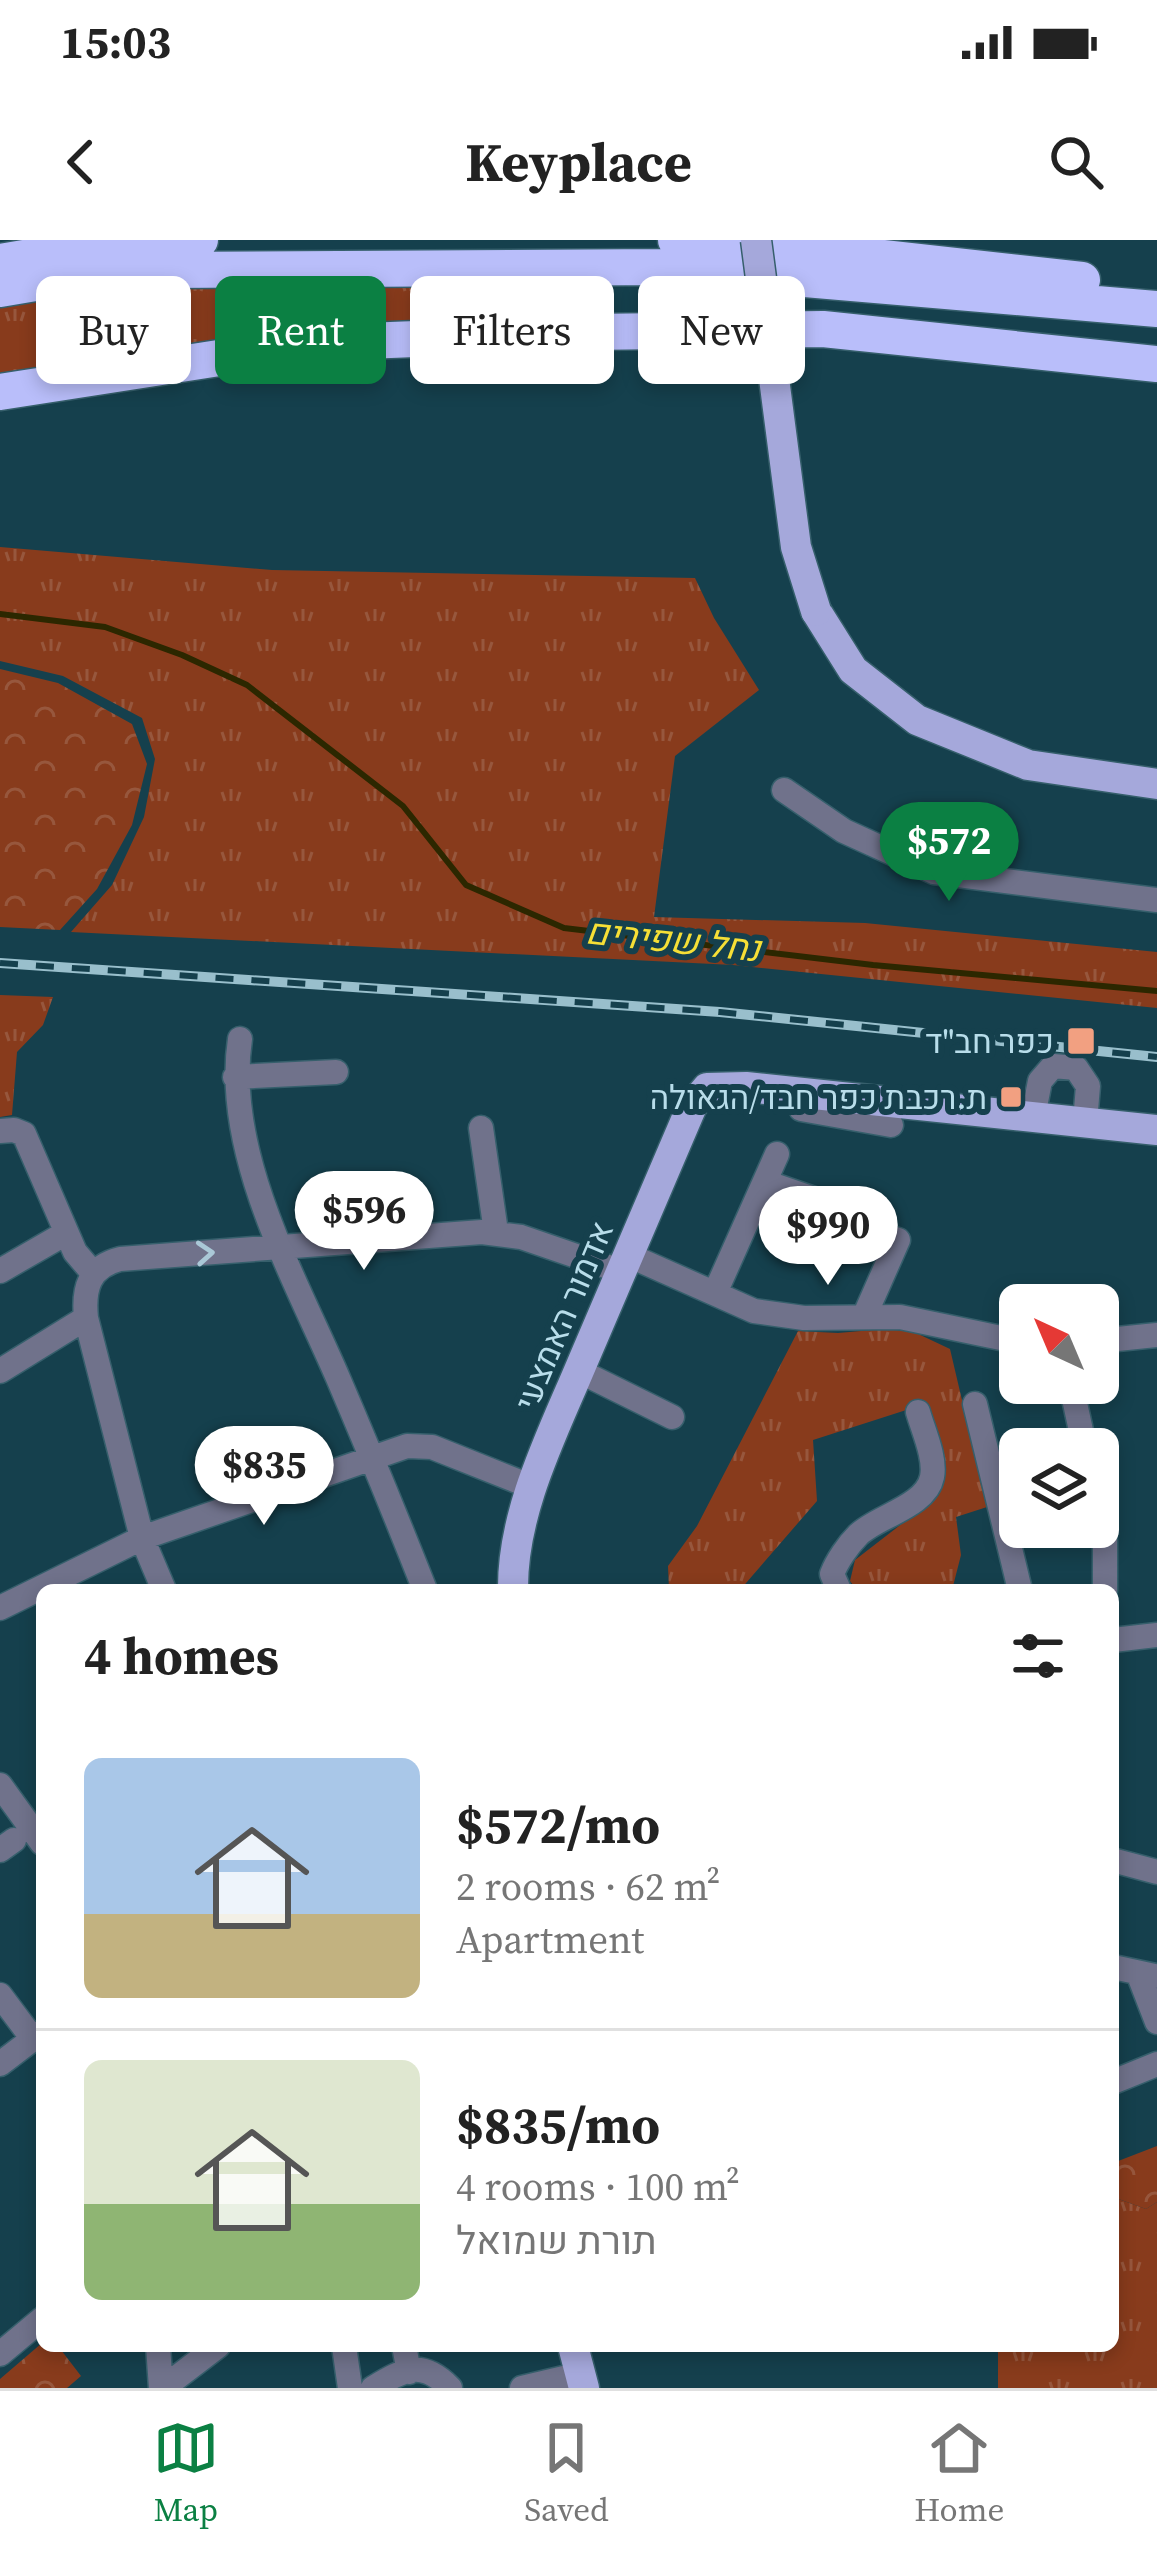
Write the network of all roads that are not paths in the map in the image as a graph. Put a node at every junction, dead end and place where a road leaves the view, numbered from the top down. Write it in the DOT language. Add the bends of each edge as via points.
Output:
graph roads {
  1 [pos="200,240"];
  2 [pos="676,240"];
  3 [pos="756,240"];
  4 [pos="0,262"];
  5 [pos="1157,287"];
  6 [pos="0,289"];
  7 [pos="1157,310"];
  8 [pos="614,333"];
  9 [pos="410,339"];
  10 [pos="410,345"];
  11 [pos="1157,364"];
  12 [pos="0,392"];
  13 [pos="0,416"];
  14 [pos="1157,784"];
  15 [pos="784,790"];
  16 [pos="1157,900"];
  17 [pos="240,1039"];
  18 [pos="336,1072"];
  19 [pos="236,1077"];
  20 [pos="802,1093"];
  21 [pos="1033,1117"];
  22 [pos="1085,1122"];
  23 [pos="891,1125"];
  24 [pos="482,1128"];
  25 [pos="1157,1130"];
  26 [pos="0,1131"];
  27 [pos="777,1154"];
  28 [pos="765,1182"];
  29 [pos="496,1232"];
  30 [pos="66,1233"];
  31 [pos="282,1248"];
  32 [pos="624,1263"];
  33 [pos="0,1270"];
  34 [pos="93,1274"];
  35 [pos="715,1293"];
  36 [pos="864,1317"];
  37 [pos="86,1318"];
  38 [pos="1157,1335"];
  39 [pos="999,1338"];
  40 [pos="1119,1339"];
  41 [pos="0,1371"];
  42 [pos="579,1371"];
  43 [pos="975,1404"];
  44 [pos="918,1412"];
  45 [pos="672,1417"];
  46 [pos="374,1460"];
  47 [pos="532,1487"];
  48 [pos="142,1538"];
  49 [pos="1106,1548"];
  50 [pos="49,1584"];
  51 [pos="161,1584"];
  52 [pos="423,1584"];
  53 [pos="513,1584"];
  54 [pos="836,1584"];
  55 [pos="1019,1584"];
  56 [pos="1105,1584"];
  57 [pos="36,1590"];
  58 [pos="0,1608"];
  59 [pos="1157,1635"];
  60 [pos="1119,1639"];
  61 [pos="0,1786"];
  62 [pos="36,1835"];
  63 [pos="1119,1862"];
  64 [pos="1157,1872"];
  65 [pos="1136,1972"];
  66 [pos="0,1995"];
  67 [pos="1157,2022"];
  68 [pos="36,2034"];
  69 [pos="36,2037"];
  70 [pos="0,2064"];
  71 [pos="1157,2064"];
  72 [pos="1119,2080"];
  73 [pos="36,2324"];
  74 [pos="159,2352"];
  75 [pos="210,2352"];
  76 [pos="345,2352"];
  77 [pos="405,2352"];
  78 [pos="0,2354"];
  79 [pos="579,2369"];
  80 [pos="409,2372"];
  81 [pos="548,2385"];
  82 [pos="162,2388"];
  83 [pos="350,2388"];
  84 [pos="373,2388"];
  85 [pos="449,2388"];
  86 [pos="522,2388"];
  1 -- 4 [label="highway"];
  2 -- 5 [label="highway"];
  3 -- 14 [label="main road, bridge" via="796,548 816,611 853,670 917,720 1028,765"];
  6 -- 7 [label="highway" via="162,270 663,267"];
  8 -- 11 [label="highway" via="823,328"];
  9 -- 12 [label="highway" via="316,343"];
  10 -- 13 [label="highway"];
  15 -- 16 [label="street" via="844,831 934,872"];
  17 -- 19 [label="street"];
  18 -- 19 [label="street"];
  19 -- 31 [label="street" via="242,1135"];
  20 -- 21 [label="main road"];
  20 -- 23 [label="street" via="801,1109"];
  20 -- 32 [label="main road, אדמור האמצעי" via="714,1085 695,1099"];
  21 -- 22 [label="main road"];
  21 -- 22 [label="street" via="1040,1081 1053,1066 1076,1068 1088,1087"];
  22 -- 25 [label="main road"];
  24 -- 29 [label="street"];
  26 -- 30 [label="street" via="24,1134"];
  27 -- 28 [label="street"];
  28 -- 35 [label="street"];
  28 -- 36 [label="street" via="874,1220 870,1231 898,1240"];
  29 -- 31 [label="street"];
  29 -- 32 [label="street"];
  30 -- 33 [label="street"];
  30 -- 34 [label="street"];
  34 -- 31 [label="street, one-way" via="120,1258"];
  31 -- 46 [label="street"];
  32 -- 35 [label="street"];
  32 -- 42 [label="main road, אדמור האמצעי"];
  34 -- 37 [label="street"];
  35 -- 36 [label="street" via="776,1316"];
  36 -- 39 [label="street"];
  37 -- 41 [label="street"];
  37 -- 48 [label="street"];
  38 -- 40 [label="street"];
  42 -- 45 [label="street"];
  42 -- 47 [label="main road, אדמור האמצעי"];
  43 -- 55 [label="street"];
  44 -- 54 [label="street" via="933,1468 929,1485 860,1532 832,1574"];
  46 -- 47 [label="street" via="428,1446"];
  46 -- 48 [label="street"];
  46 -- 52 [label="street"];
  47 -- 53 [label="main road, אדמור האמצעי"];
  48 -- 50 [label="street"];
  48 -- 51 [label="street"];
  49 -- 56 [label="street"];
  57 -- 58 [label="street"];
  59 -- 60 [label="street"];
  61 -- 62 [label="street"];
  63 -- 64 [label="street"];
  65 -- 67 [label="street"];
  66 -- 68 [label="street"];
  69 -- 70 [label="street"];
  71 -- 72 [label="street"];
  73 -- 78 [label="street"];
  74 -- 82 [label="street"];
  75 -- 82 [label="street"];
  76 -- 83 [label="street"];
  77 -- 80 [label="street"];
  79 -- 81 [label="street"];
  80 -- 84 [label="street"];
  80 -- 85 [label="street" via="434,2372"];
  81 -- 86 [label="street"];
}
